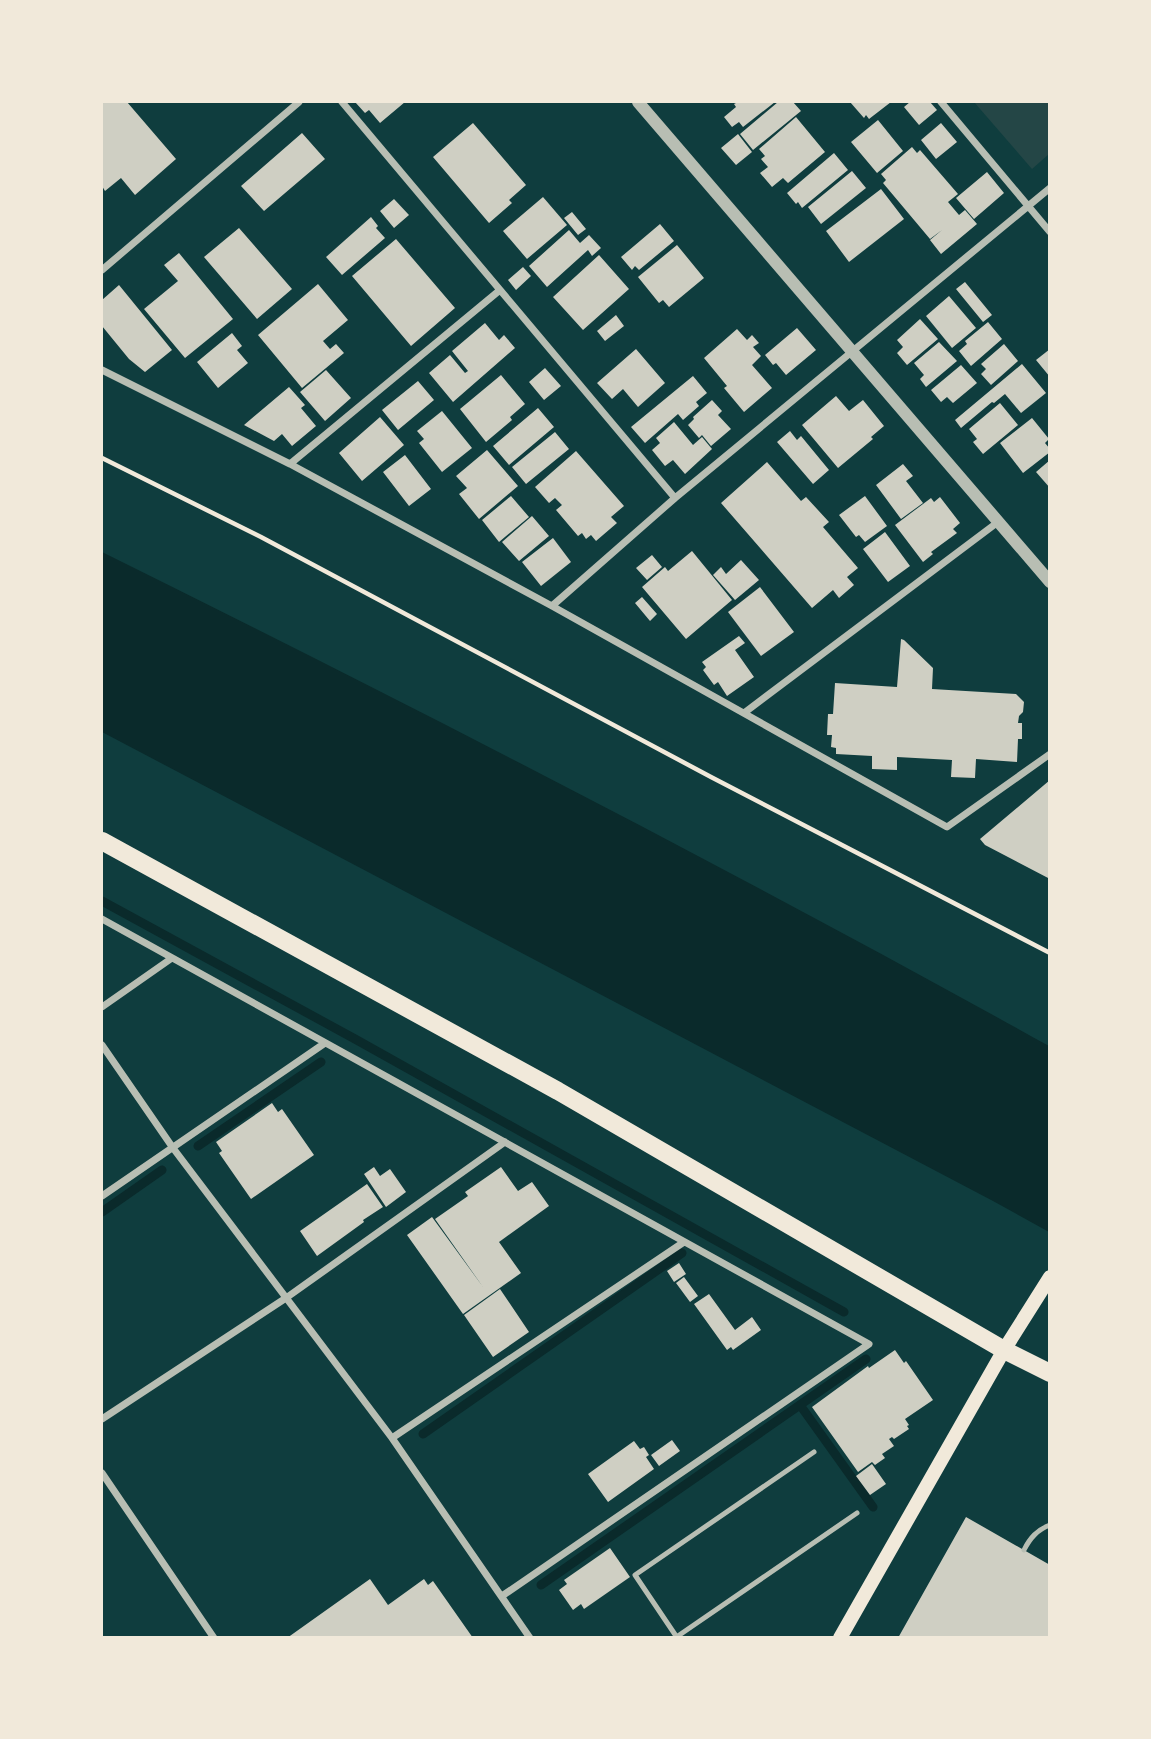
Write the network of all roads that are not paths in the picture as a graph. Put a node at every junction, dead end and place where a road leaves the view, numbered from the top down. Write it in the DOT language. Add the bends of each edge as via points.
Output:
graph roads {
  1 [pos="299,102"];
  2 [pos="342,102"];
  3 [pos="638,102"];
  4 [pos="941,102"];
  5 [pos="1049,188"];
  6 [pos="1027,207"];
  7 [pos="1049,232"];
  8 [pos="102,270"];
  9 [pos="500,290"];
  10 [pos="852,351"];
  11 [pos="102,370"];
  12 [pos="290,464"];
  13 [pos="675,498"];
  14 [pos="999,522"];
  15 [pos="1049,582"];
  16 [pos="552,606"];
  17 [pos="744,713"];
  18 [pos="1049,754"];
  19 [pos="102,841"];
  20 [pos="102,919"];
  21 [pos="172,958"];
  22 [pos="102,1007"];
  23 [pos="325,1043"];
  24 [pos="102,1045"];
  25 [pos="505,1142"];
  26 [pos="173,1148"];
  27 [pos="102,1196"];
  28 [pos="684,1241"];
  29 [pos="1049,1277"];
  30 [pos="286,1298"];
  31 [pos="1004,1350"];
  32 [pos="1049,1373"];
  33 [pos="102,1419"];
  34 [pos="392,1438"];
  35 [pos="814,1452"];
  36 [pos="102,1473"];
  37 [pos="857,1513"];
  38 [pos="1049,1525"];
  39 [pos="1024,1550"];
  40 [pos="502,1597"];
  41 [pos="214,1637"];
  42 [pos="530,1637"];
  43 [pos="676,1637"];
  44 [pos="840,1637"];
  1 -- 8 [label="street"];
  2 -- 9 [label="street"];
  3 -- 10 [label="street"];
  4 -- 6 [label="street"];
  5 -- 6 [label="street"];
  6 -- 7 [label="street"];
  6 -- 10 [label="street"];
  9 -- 12 [label="street"];
  9 -- 13 [label="street"];
  10 -- 13 [label="street"];
  10 -- 14 [label="street"];
  11 -- 12 [label="street"];
  12 -- 16 [label="street"];
  13 -- 16 [label="street"];
  14 -- 15 [label="street"];
  14 -- 17 [label="street"];
  16 -- 17 [label="street"];
  17 -- 18 [label="street" via="947,827"];
  19 -- 31 [label="main road" via="558,1091"];
  20 -- 21 [label="street"];
  21 -- 22 [label="street"];
  21 -- 23 [label="street"];
  23 -- 25 [label="street"];
  23 -- 26 [label="street"];
  24 -- 26 [label="street"];
  25 -- 28 [label="street"];
  25 -- 30 [label="street"];
  26 -- 27 [label="street"];
  26 -- 30 [label="street"];
  28 -- 34 [label="street"];
  28 -- 40 [label="street" via="869,1344"];
  29 -- 31 [label="main road"];
  30 -- 33 [label="street"];
  30 -- 34 [label="street"];
  31 -- 32 [label="main road"];
  31 -- 44 [label="main road"];
  34 -- 40 [label="street"];
  35 -- 43 [label="lane" via="635,1575"];
  36 -- 41 [label="street"];
  37 -- 43 [label="lane"];
  38 -- 39 [label="lane" via="1040,1529"];
  40 -- 42 [label="street"];
}
